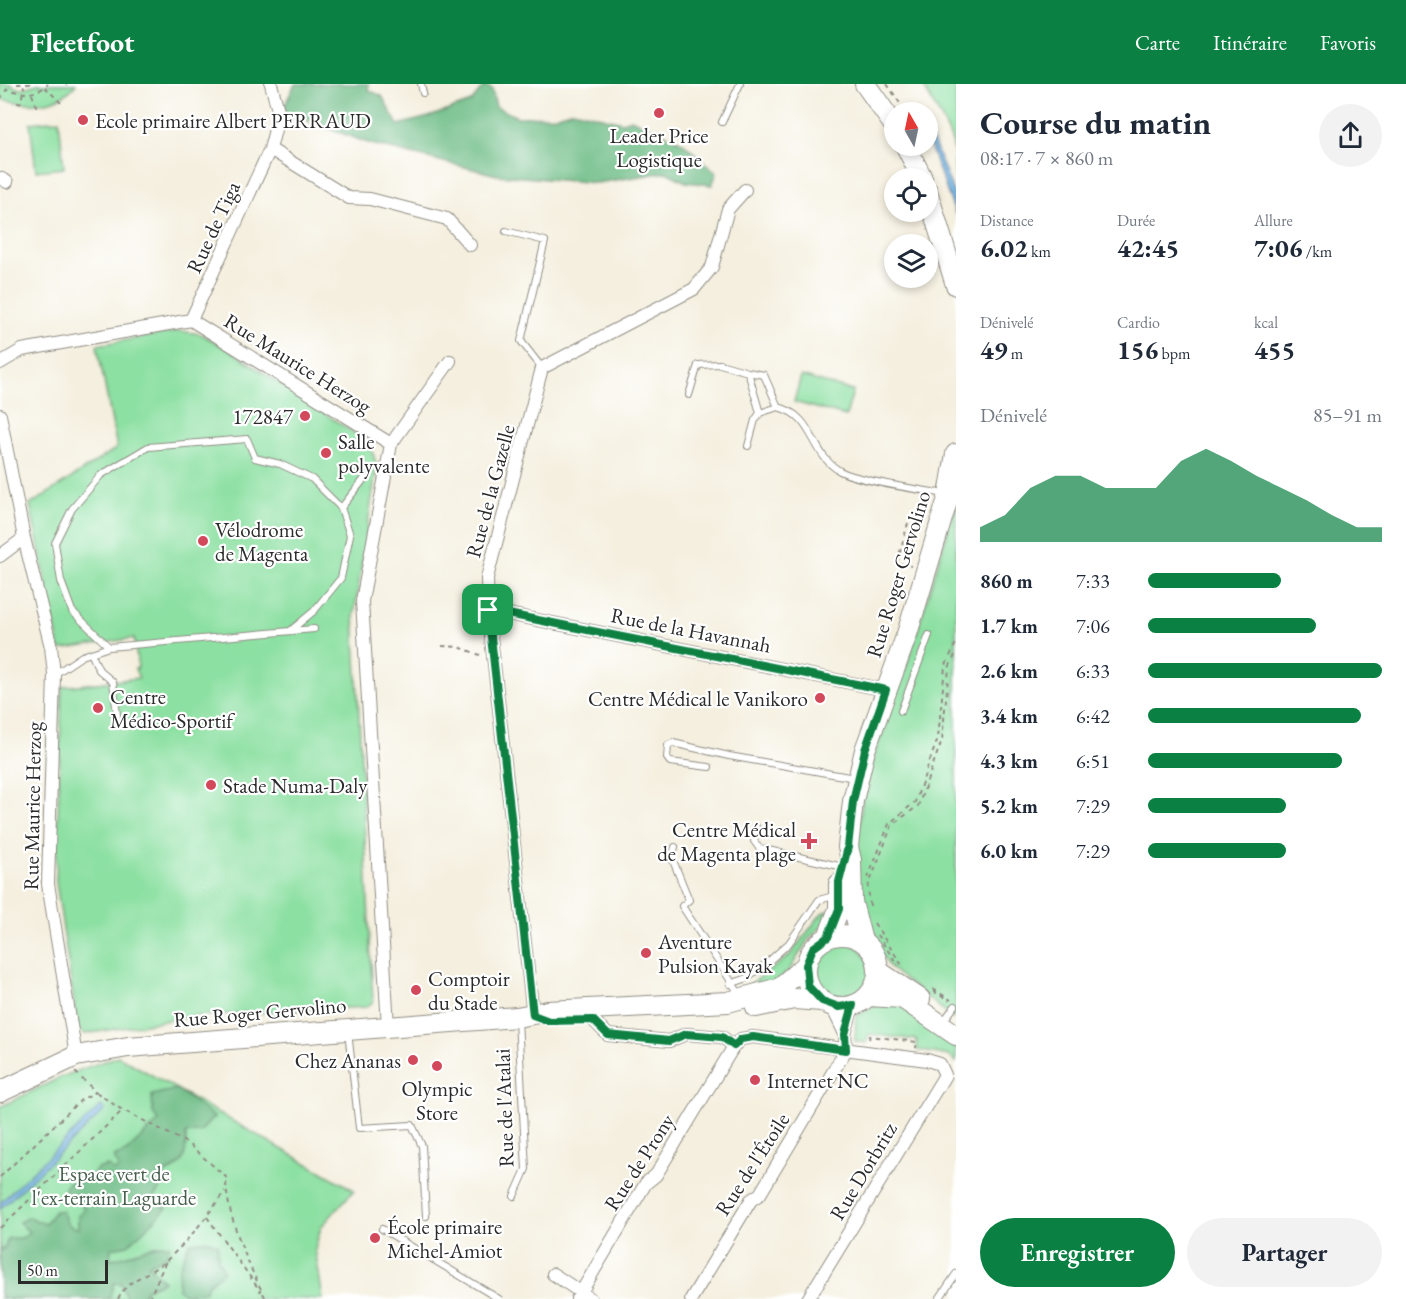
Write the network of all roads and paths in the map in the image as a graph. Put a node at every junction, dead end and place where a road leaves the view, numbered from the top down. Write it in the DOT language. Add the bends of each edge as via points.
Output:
graph roads {
  1 [pos="17,84"];
  2 [pos="33,84"];
  3 [pos="48,84"];
  4 [pos="271,84"];
  5 [pos="421,84"];
  6 [pos="740,84"];
  7 [pos="865,84"];
  8 [pos="887,84"];
  9 [pos="24,86"];
  10 [pos="45,87"];
  11 [pos="32,93"];
  12 [pos="423,93"];
  13 [pos="22,94"];
  14 [pos="0,99"];
  15 [pos="899,102"];
  16 [pos="17,103"];
  17 [pos="64,106"];
  18 [pos="37,108"];
  19 [pos="884,111"];
  20 [pos="722,122"];
  21 [pos="270,149"];
  22 [pos="745,190"];
  23 [pos="937,222"];
  24 [pos="506,231"];
  25 [pos="470,245"];
  26 [pos="956,285"];
  27 [pos="191,320"];
  28 [pos="450,361"];
  29 [pos="0,363"];
  30 [pos="542,368"];
  31 [pos="748,372"];
  32 [pos="689,395"];
  33 [pos="778,406"];
  34 [pos="760,413"];
  35 [pos="0,415"];
  36 [pos="391,444"];
  37 [pos="748,446"];
  38 [pos="956,454"];
  39 [pos="365,478"];
  40 [pos="953,494"];
  41 [pos="341,508"];
  42 [pos="908,524"];
  43 [pos="24,538"];
  44 [pos="0,556"];
  45 [pos="925,570"];
  46 [pos="488,610"];
  47 [pos="314,629"];
  48 [pos="290,631"];
  49 [pos="929,635"];
  50 [pos="956,643"];
  51 [pos="442,646"];
  52 [pos="109,647"];
  53 [pos="91,653"];
  54 [pos="956,653"];
  55 [pos="494,661"];
  56 [pos="54,674"];
  57 [pos="886,690"];
  58 [pos="901,711"];
  59 [pos="118,723"];
  60 [pos="709,767"];
  61 [pos="858,778"];
  62 [pos="756,827"];
  63 [pos="675,847"];
  64 [pos="846,868"];
  65 [pos="838,895"];
  66 [pos="872,917"];
  67 [pos="866,932"];
  68 [pos="828,937"];
  69 [pos="806,965"];
  70 [pos="878,971"];
  71 [pos="925,986"];
  72 [pos="736,990"];
  73 [pos="861,1000"];
  74 [pos="827,1003"];
  75 [pos="525,1016"];
  76 [pos="954,1019"];
  77 [pos="593,1020"];
  78 [pos="388,1026"];
  79 [pos="348,1029"];
  80 [pos="845,1034"];
  81 [pos="734,1046"];
  82 [pos="846,1050"];
  83 [pos="70,1059"];
  84 [pos="0,1092"];
  85 [pos="96,1092"];
  86 [pos="123,1110"];
  87 [pos="0,1177"];
  88 [pos="225,1191"];
  89 [pos="513,1196"];
  90 [pos="426,1216"];
  91 [pos="207,1217"];
  92 [pos="0,1228"];
  93 [pos="382,1229"];
  94 [pos="166,1261"];
  95 [pos="553,1274"];
  96 [pos="956,1274"];
  97 [pos="583,1297"];
  98 [pos="266,1298"];
  99 [pos="118,1299"];
  100 [pos="149,1299"];
  101 [pos="499,1299"];
  102 [pos="690,1299"];
  103 [pos="808,1299"];
  104 [pos="939,1299"];
  1 -- 9 [label="path"];
  2 -- 9 [label="path"];
  3 -- 10 [label="path"];
  4 -- 21 [label="street, Rue de Tiga" via="279,114"];
  5 -- 12 [label="lane"];
  6 -- 20 [label="lane"];
  7 -- 19 [label="main road"];
  8 -- 15 [label="path"];
  9 -- 13 [label="path"];
  10 -- 11 [label="path"];
  10 -- 17 [label="path"];
  11 -- 13 [label="path"];
  11 -- 18 [label="path"];
  13 -- 14 [label="path" via="7,88"];
  13 -- 16 [label="path" via="21,102"];
  21 -- 25 [label="street" via="349,198 370,199 447,219"];
  21 -- 27 [label="street, Rue de Tiga"];
  22 -- 30 [label="street" via="728,209 712,267 694,289"];
  23 -- 26 [label="main road"];
  24 -- 30 [label="lane" via="545,241 521,341"];
  27 -- 29 [label="street, Rue Maurice Herzog" via="22,350"];
  27 -- 36 [label="street, Rue Maurice Herzog"];
  28 -- 36 [label="street"];
  30 -- 46 [label="street, Rue de la Gazelle" via="487,578"];
  31 -- 32 [label="lane" via="720,364 698,365"];
  31 -- 33 [label="lane" via="764,375"];
  31 -- 34 [label="lane"];
  33 -- 34 [label="lane"];
  33 -- 40 [label="lane" via="798,415 822,453 841,471"];
  34 -- 37 [label="lane"];
  35 -- 43 [label="street, Rue Maurice Herzog"];
  36 -- 78 [label="street" via="362,601"];
  38 -- 40 [label="main road, Rue Roger Gervolino"];
  39 -- 41 [label="lane"];
  40 -- 45 [label="main road, Rue Roger Gervolino"];
  41 -- 48 [label="lane" via="350,535 341,578 314,611"];
  41 -- 52 [label="lane" via="312,479 280,464 255,458 248,439 147,447 101,475 72,509 55,543 61,580 72,611"];
  42 -- 45 [label="path" via="897,563"];
  43 -- 44 [label="street"];
  43 -- 56 [label="street, Rue Maurice Herzog"];
  45 -- 57 [label="main road, Rue Roger Gervolino"];
  46 -- 55 [label="street, Rue de la Gazelle"];
  46 -- 57 [label="street, Rue de la Havannah"];
  47 -- 48 [label="lane"];
  48 -- 52 [label="lane"];
  49 -- 58 [label="lane"];
  50 -- 54 [label="path" via="945,667 938,738 915,802 889,824 865,887 868,910 868,887 892,825 918,806 942,740 949,668"];
  51 -- 55 [label="path" via="459,646"];
  52 -- 53 [label="lane"];
  53 -- 56 [label="lane"];
  53 -- 59 [label="lane" via="99,670 113,682"];
  55 -- 75 [label="street, Rue de la Gazelle"];
  56 -- 83 [label="street, Rue Maurice Herzog" via="48,884"];
  57 -- 61 [label="main road, Rue Roger Gervolino"];
  60 -- 61 [label="lane" via="669,761 668,745"];
  61 -- 64 [label="main road, Rue Roger Gervolino"];
  62 -- 64 [label="lane" via="754,840 759,848"];
  63 -- 72 [label="lane" via="672,858 689,900 682,906"];
  64 -- 65 [label="main road, Rue Roger Gervolino"];
  64 -- 67 [label="main road, Rue Roger Gervolino" via="852,909"];
  65 -- 68 [label="main road, Rue Roger Gervolino" via="839,909"];
  65 -- 72 [label="lane" via="819,900 789,943"];
  66 -- 67 [label="path" via="904,971"];
  67 -- 68 [label="main road"];
  67 -- 70 [label="main road"];
  68 -- 69 [label="main road" via="813,948"];
  69 -- 72 [label="main road, Rue Roger Gervolino" via="779,988"];
  69 -- 74 [label="main road" via="808,986"];
  70 -- 73 [label="main road" via="877,980"];
  70 -- 76 [label="main road"];
  71 -- 76 [label="path"];
  72 -- 75 [label="main road, Rue Roger Gervolino" via="717,1004 548,1011"];
  73 -- 74 [label="main road"];
  73 -- 76 [label="main road" via="902,998"];
  73 -- 80 [label="street"];
  74 -- 77 [label="main road, Rue Roger Gervolino" via="794,999 715,1015"];
  74 -- 80 [label="street"];
  75 -- 77 [label="main road, Rue Roger Gervolino" via="549,1021"];
  75 -- 78 [label="main road, Rue Roger Gervolino"];
  75 -- 89 [label="lane, Rue de l'Atalai" via="526,1169"];
  77 -- 81 [label="street" via="608,1035 669,1041 686,1034 722,1037"];
  78 -- 79 [label="main road, Rue Roger Gervolino"];
  79 -- 83 [label="main road, Rue Roger Gervolino" via="128,1047"];
  79 -- 90 [label="lane" via="359,1128 412,1125 422,1146"];
  80 -- 82 [label="street"];
  81 -- 82 [label="street" via="741,1039 753,1037"];
  81 -- 97 [label="street, Rue de Prony" via="656,1175 646,1182"];
  82 -- 102 [label="street, Rue de l'Étoile" via="760,1194 751,1200"];
  82 -- 103 [label="street, Rue Dorbritz" via="927,1060 940,1064 945,1075"];
  83 -- 84 [label="main road, Rue Roger Gervolino"];
  83 -- 85 [label="path"];
  85 -- 86 [label="path"];
  85 -- 87 [label="path" via="82,1099"];
  86 -- 88 [label="path" via="187,1143 226,1177"];
  86 -- 92 [label="path"];
  88 -- 91 [label="path"];
  88 -- 98 [label="path" via="238,1236"];
  91 -- 94 [label="path"];
  91 -- 98 [label="path"];
  93 -- 101 [label="lane"];
  94 -- 99 [label="path" via="123,1288"];
  94 -- 100 [label="path"];
  95 -- 97 [label="street"];
  96 -- 104 [label="lane"];
}
